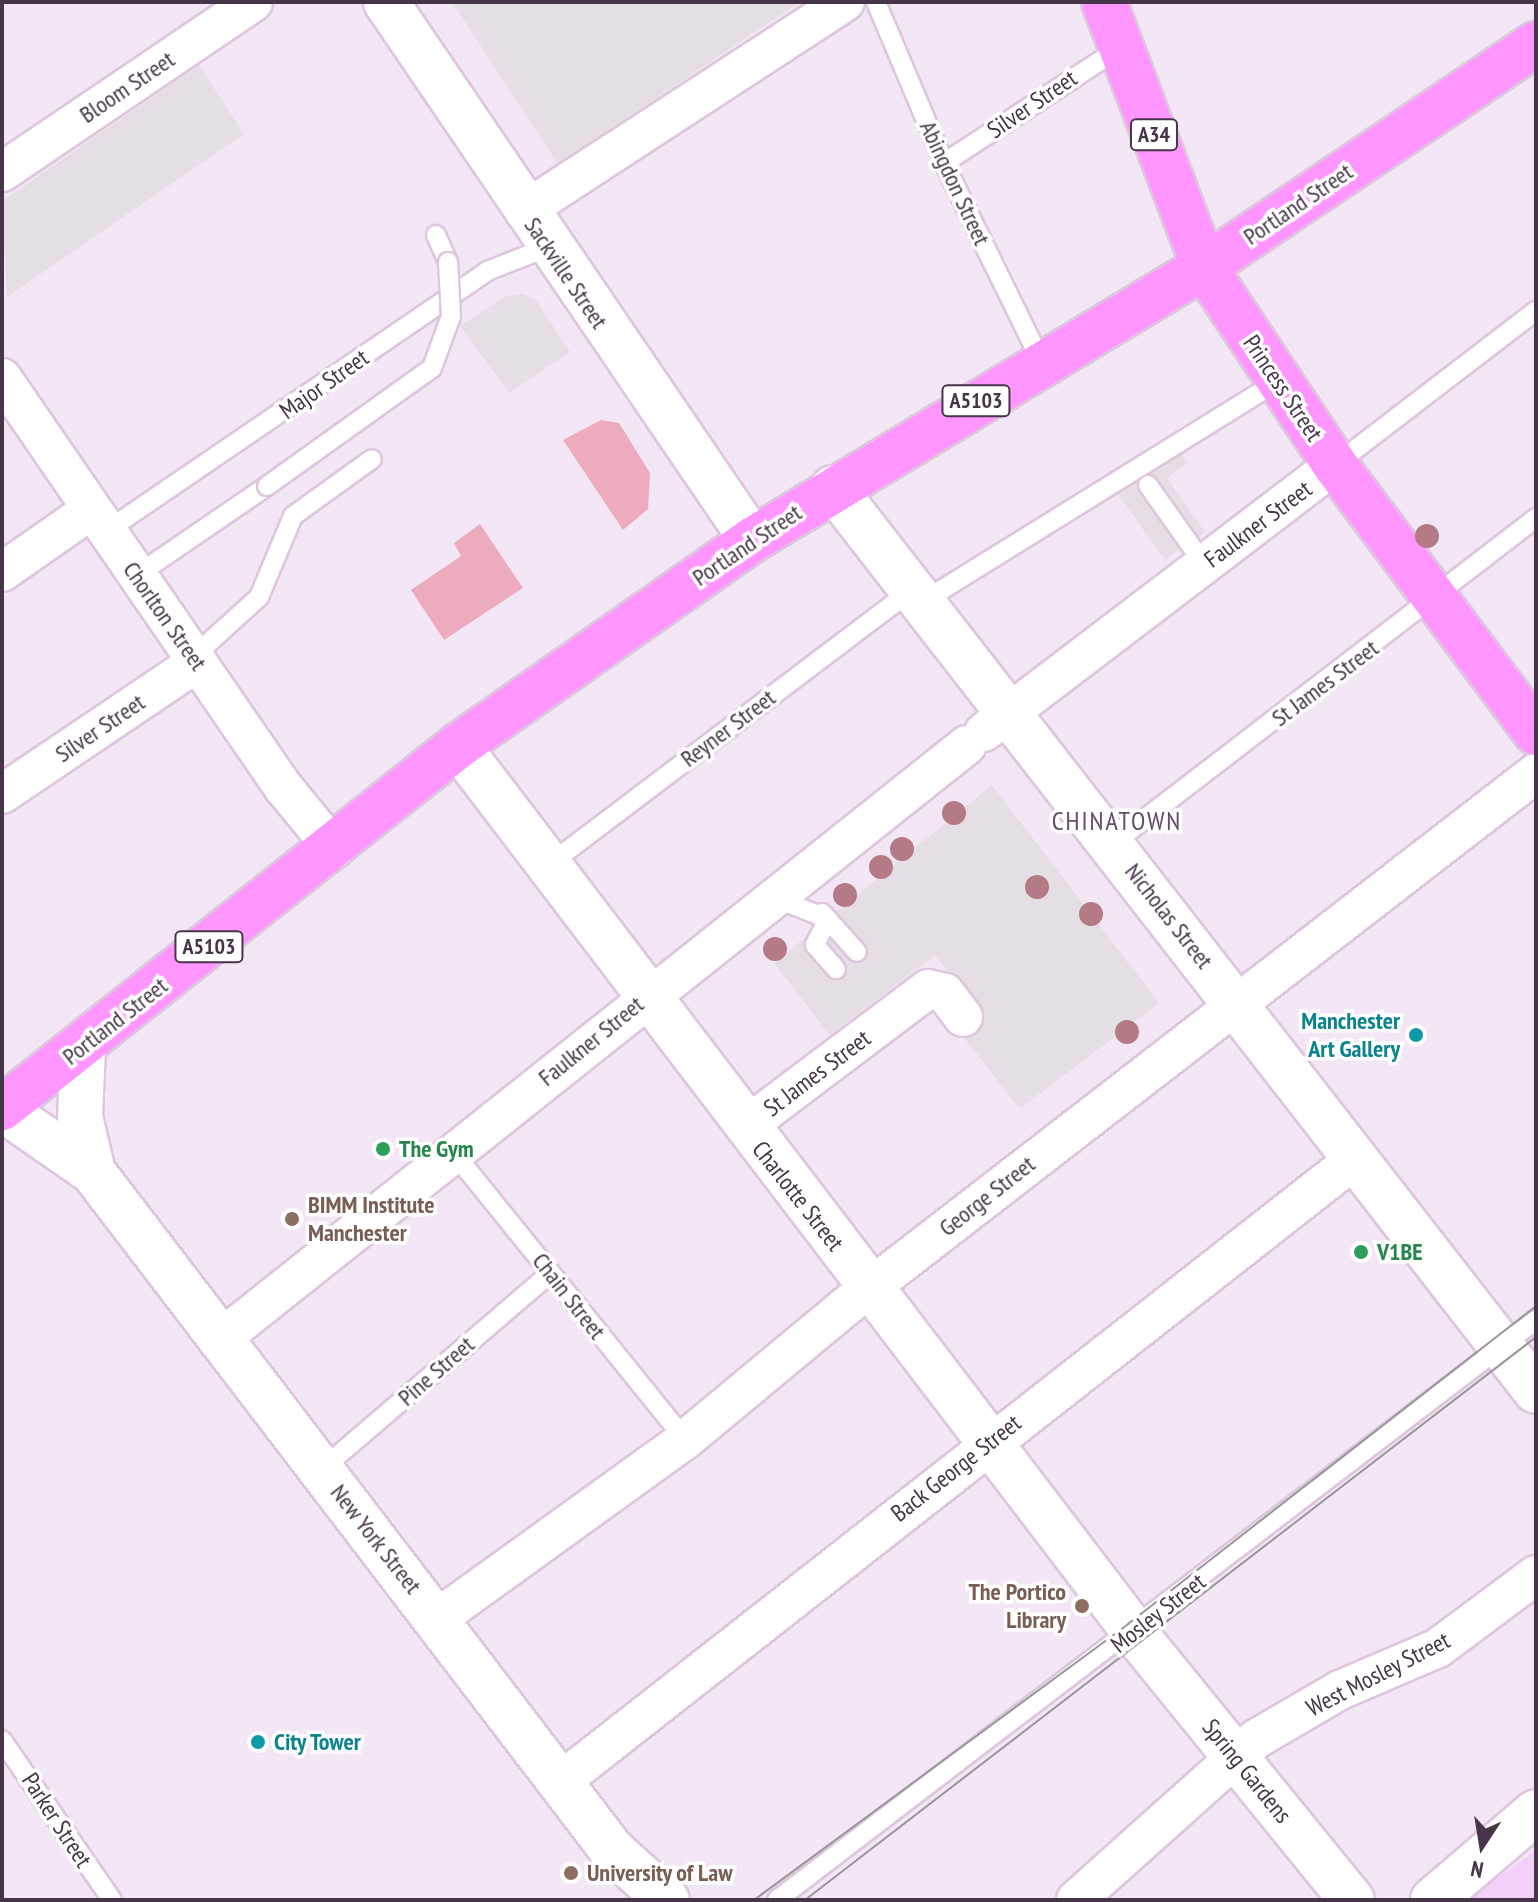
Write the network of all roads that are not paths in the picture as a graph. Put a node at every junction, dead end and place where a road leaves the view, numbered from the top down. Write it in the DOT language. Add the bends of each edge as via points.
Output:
graph roads {
  1 [pos="253,2"];
  2 [pos="386,2"];
  3 [pos="845,2"];
  4 [pos="876,2"];
  5 [pos="1104,2"];
  6 [pos="1536,44"];
  7 [pos="1121,47"];
  8 [pos="944,163"];
  9 [pos="2,172"];
  10 [pos="524,211"];
  11 [pos="436,235"];
  12 [pos="548,247"];
  13 [pos="1204,267"];
  14 [pos="1536,311"];
  15 [pos="1041,361"];
  16 [pos="2,378"];
  17 [pos="1278,381"];
  18 [pos="372,459"];
  19 [pos="1335,465"];
  20 [pos="1148,485"];
  21 [pos="833,488"];
  22 [pos="1536,518"];
  23 [pos="98,521"];
  24 [pos="752,540"];
  25 [pos="1204,564"];
  26 [pos="2,572"];
  27 [pos="137,575"];
  28 [pos="917,596"];
  29 [pos="1434,600"];
  30 [pos="196,659"];
  31 [pos="985,732"];
  32 [pos="1536,733"];
  33 [pos="458,746"];
  34 [pos="1536,773"];
  35 [pos="2,794"];
  36 [pos="1112,844"];
  37 [pos="334,849"];
  38 [pos="546,867"];
  39 [pos="783,890"];
  40 [pos="828,919"];
  41 [pos="857,952"];
  42 [pos="836,969"];
  43 [pos="647,996"];
  44 [pos="1236,1002"];
  45 [pos="963,1017"];
  46 [pos="83,1046"];
  47 [pos="2,1108"];
  48 [pos="745,1127"];
  49 [pos="453,1152"];
  50 [pos="1355,1159"];
  51 [pos="93,1172"];
  52 [pos="551,1273"];
  53 [pos="870,1288"];
  54 [pos="1520,1333"];
  55 [pos="218,1341"];
  56 [pos="1536,1391"];
  57 [pos="685,1440"];
  58 [pos="992,1441"];
  59 [pos="322,1469"];
  60 [pos="1536,1575"];
  61 [pos="438,1618"];
  62 [pos="1138,1637"];
  63 [pos="2,1740"];
  64 [pos="1235,1756"];
  65 [pos="560,1782"];
  66 [pos="1536,1812"];
  67 [pos="112,1900"];
  68 [pos="667,1900"];
  69 [pos="777,1900"];
  70 [pos="1076,1900"];
  71 [pos="1352,1900"];
  72 [pos="1433,1900"];
  1 -- 9 [label="street, Bloom Street"];
  2 -- 10 [label="street, Sackville Street"];
  3 -- 10 [label="street"];
  4 -- 8 [label="lane, Abingdon Street"];
  5 -- 7 [label="main road, Princess Street / A34"];
  6 -- 13 [label="main road, Portland Street / A5103"];
  7 -- 8 [label="lane, Silver Street"];
  7 -- 13 [label="main road, Princess Street / A34"];
  8 -- 15 [label="lane, Abingdon Street"];
  10 -- 12 [label="street, Sackville Street"];
  11 -- 27 [label="lane, bridge" via="448,262 451,316 432,368"];
  12 -- 23 [label="lane, Major Street" via="487,271"];
  12 -- 24 [label="street, Sackville Street"];
  13 -- 15 [label="main road, Portland Street / A5103"];
  13 -- 17 [label="main road, Princess Street / A34"];
  14 -- 19 [label="lane, Faulkner Street"];
  15 -- 21 [label="main road, Portland Street / A5103"];
  16 -- 23 [label="street, Chorlton Street"];
  17 -- 19 [label="main road, Princess Street / A34"];
  17 -- 28 [label="lane, Reyner Street"];
  18 -- 30 [label="lane" via="293,516 259,597"];
  19 -- 25 [label="street, Faulkner Street"];
  19 -- 29 [label="main road, Princess Street / A34"];
  20 -- 25 [label="lane"];
  21 -- 24 [label="main road, Portland Street / A5103"];
  21 -- 28 [label="street, Nicholas Street"];
  22 -- 29 [label="lane, St James Street"];
  23 -- 26 [label="street, Major Street"];
  23 -- 27 [label="street, Chorlton Street"];
  24 -- 33 [label="main road, Portland Street / A5103"];
  25 -- 31 [label="street, Faulkner Street"];
  27 -- 30 [label="street, Chorlton Street"];
  28 -- 31 [label="street, Nicholas Street"];
  28 -- 38 [label="lane, Reyner Street"];
  29 -- 32 [label="main road, Princess Street / A34"];
  29 -- 36 [label="lane, St James Street"];
  30 -- 35 [label="street, Silver Street"];
  30 -- 37 [label="street, Chorlton Street"];
  31 -- 36 [label="street, Nicholas Street"];
  31 -- 39 [label="street, Faulkner Street"];
  33 -- 37 [label="main road, Portland Street"];
  33 -- 38 [label="street, Charlotte Street"];
  34 -- 44 [label="street, George Street"];
  36 -- 44 [label="street, Nicholas Street"];
  37 -- 46 [label="main road, Portland Street / A5103"];
  38 -- 43 [label="street, Charlotte Street"];
  39 -- 40 [label="lane"];
  39 -- 43 [label="street, Faulkner Street"];
  40 -- 41 [label="lane"];
  40 -- 42 [label="lane" via="815,945"];
  43 -- 48 [label="street, Charlotte Street"];
  43 -- 49 [label="street, Faulkner Street"];
  44 -- 50 [label="street, Nicholas Street"];
  44 -- 53 [label="street, George Street"];
  45 -- 48 [label="street, St James Street" via="945,993 928,989"];
  46 -- 47 [label="main road, Portland Street / A5103"];
  46 -- 51 [label="street, New York Street" via="80,1117"];
  47 -- 51 [label="street, New York Street"];
  48 -- 53 [label="street, Charlotte Street"];
  49 -- 52 [label="lane, Chain Street"];
  49 -- 55 [label="street, Faulkner Street"];
  50 -- 54 [label="street, Nicholas Street"];
  50 -- 58 [label="street, Back George Street"];
  51 -- 55 [label="street, New York Street"];
  52 -- 57 [label="lane, Chain Street"];
  52 -- 59 [label="lane, Pine Street"];
  53 -- 57 [label="street, George Street"];
  53 -- 58 [label="street, Charlotte Street"];
  54 -- 56 [label="street, Nicholas Street"];
  54 -- 62 [label="lane, Mosley Street"];
  55 -- 59 [label="street, New York Street"];
  57 -- 61 [label="street, George Street"];
  58 -- 62 [label="street, Charlotte Street"];
  58 -- 65 [label="street, Back George Street"];
  59 -- 61 [label="street, New York Street"];
  60 -- 64 [label="street, West Mosley Street" via="1438,1648 1340,1690"];
  61 -- 65 [label="street, New York Street"];
  62 -- 64 [label="street, Spring Gardens"];
  62 -- 69 [label="lane, Mosley Street"];
  63 -- 67 [label="lane, Parker Street"];
  64 -- 70 [label="street, West Mosley Street"];
  64 -- 71 [label="street, Spring Gardens"];
  65 -- 68 [label="street, New York Street" via="612,1850"];
  66 -- 72 [label="street"];
}
